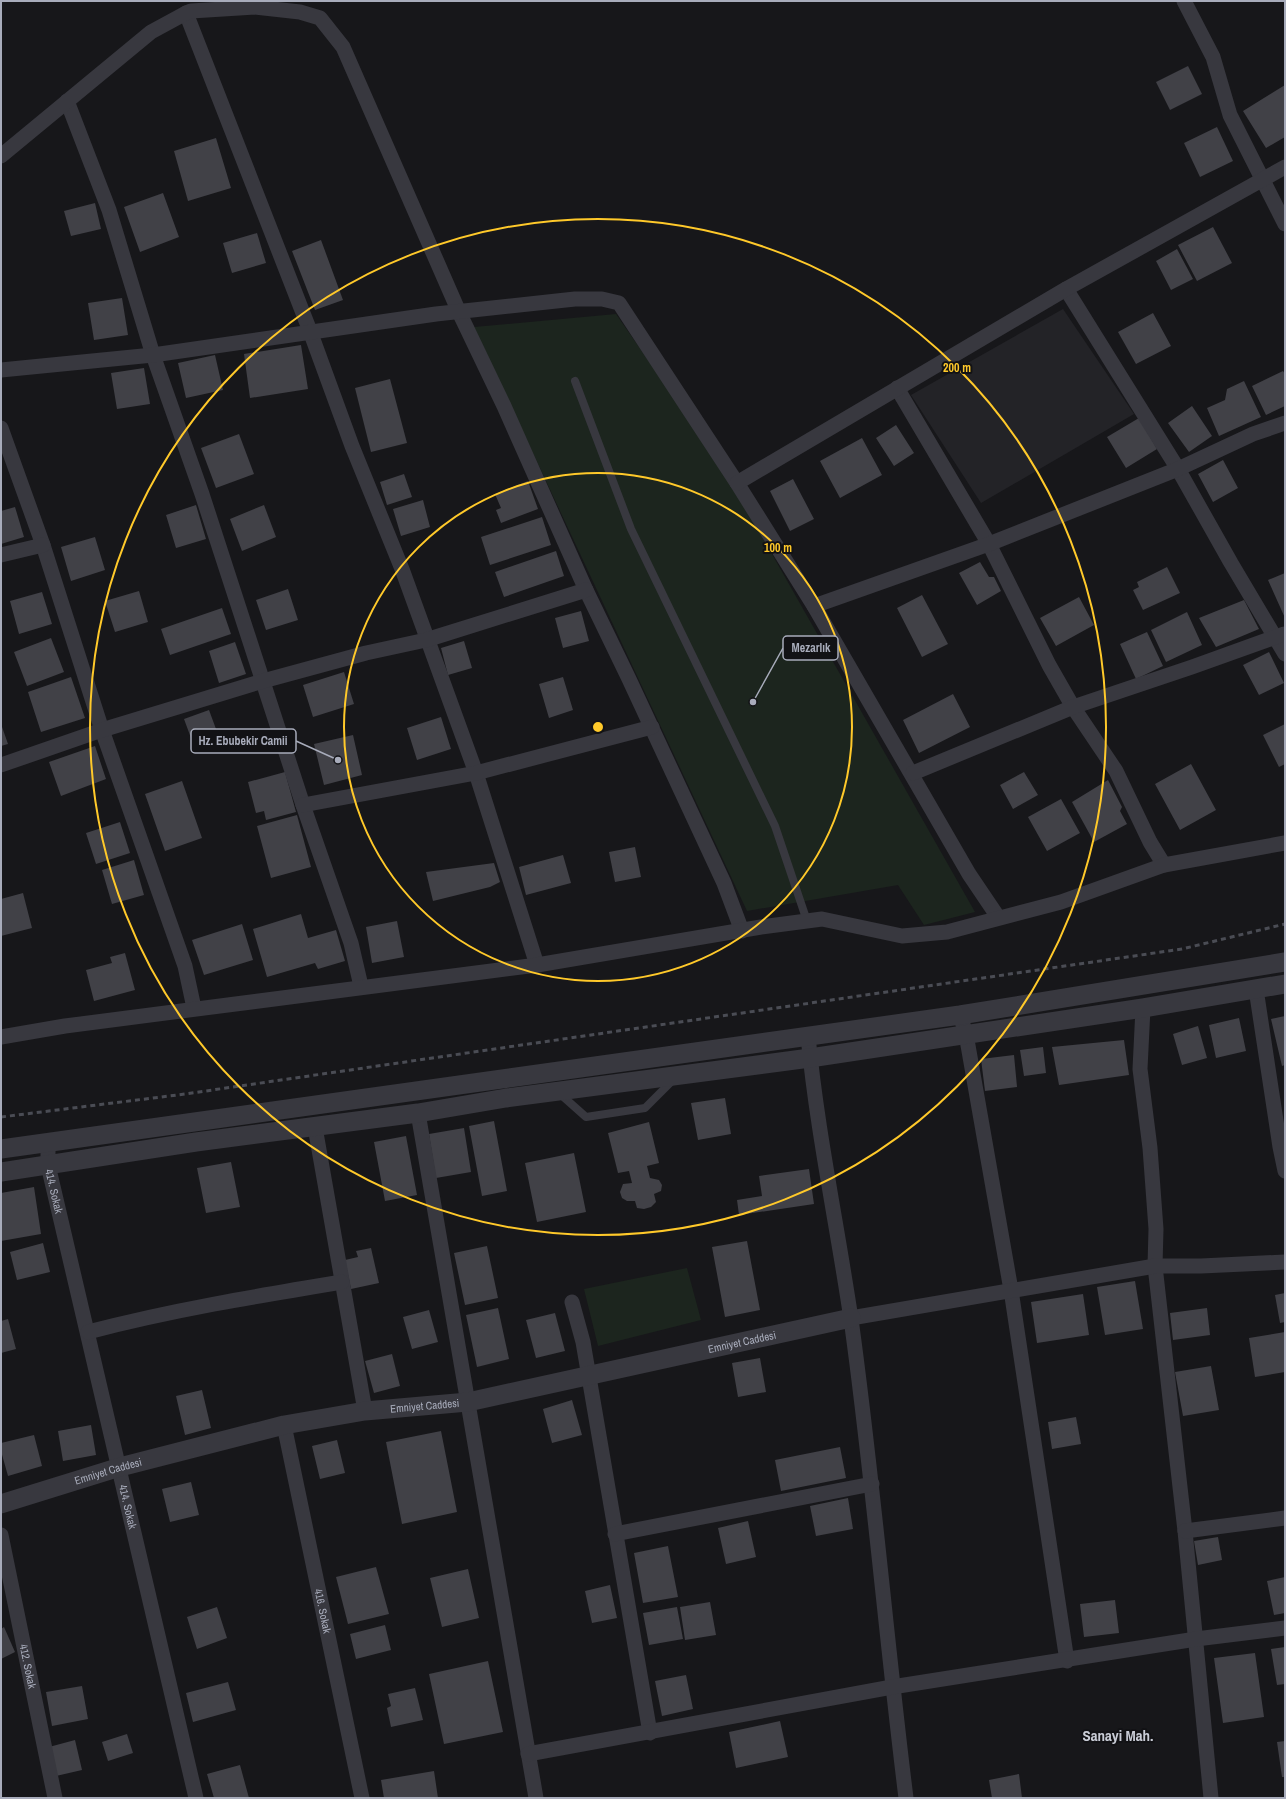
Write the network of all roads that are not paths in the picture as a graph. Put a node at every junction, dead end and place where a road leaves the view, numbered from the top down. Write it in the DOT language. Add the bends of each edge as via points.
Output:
graph roads {
  1 [pos="1184,1"];
  2 [pos="186,13"];
  3 [pos="66,101"];
  4 [pos="1,156"];
  5 [pos="1285,166"];
  6 [pos="1261,180"];
  7 [pos="1285,224"];
  8 [pos="1066,289"];
  9 [pos="459,312"];
  10 [pos="310,331"];
  11 [pos="153,355"];
  12 [pos="1,370"];
  13 [pos="575,381"];
  14 [pos="896,388"];
  15 [pos="1285,423"];
  16 [pos="1,428"];
  17 [pos="1178,469"];
  18 [pos="737,483"];
  19 [pos="989,544"];
  20 [pos="43,545"];
  21 [pos="1,555"];
  22 [pos="586,590"];
  23 [pos="814,606"];
  24 [pos="1280,635"];
  25 [pos="426,640"];
  26 [pos="1285,654"];
  27 [pos="263,681"];
  28 [pos="1073,707"];
  29 [pos="652,727"];
  30 [pos="102,730"];
  31 [pos="1,765"];
  32 [pos="476,773"];
  33 [pos="912,773"];
  34 [pos="304,805"];
  35 [pos="1285,843"];
  36 [pos="1164,865"];
  37 [pos="998,917"];
  38 [pos="807,921"];
  39 [pos="742,931"];
  40 [pos="1285,962"];
  41 [pos="537,965"];
  42 [pos="1285,984"];
  43 [pos="361,986"];
  44 [pos="1256,989"];
  45 [pos="194,1008"];
  46 [pos="1143,1008"];
  47 [pos="960,1015"];
  48 [pos="966,1034"];
  49 [pos="808,1036"];
  50 [pos="1,1037"];
  51 [pos="810,1058"];
  52 [pos="677,1076"];
  53 [pos="557,1091"];
  54 [pos="418,1113"];
  55 [pos="316,1126"];
  56 [pos="48,1144"];
  57 [pos="1,1150"];
  58 [pos="48,1165"];
  59 [pos="1285,1171"];
  60 [pos="1,1172"];
  61 [pos="1285,1262"];
  62 [pos="1155,1266"];
  63 [pos="342,1282"];
  64 [pos="1011,1290"];
  65 [pos="572,1302"];
  66 [pos="851,1318"];
  67 [pos="88,1332"];
  68 [pos="589,1377"];
  69 [pos="468,1402"];
  70 [pos="365,1411"];
  71 [pos="284,1425"];
  72 [pos="120,1468"];
  73 [pos="872,1484"];
  74 [pos="1,1504"];
  75 [pos="1285,1518"];
  76 [pos="1185,1531"];
  77 [pos="615,1534"];
  78 [pos="1,1535"];
  79 [pos="1285,1628"];
  80 [pos="1196,1639"];
  81 [pos="1067,1661"];
  82 [pos="892,1687"];
  83 [pos="650,1733"];
  84 [pos="528,1754"];
  85 [pos="55,1798"];
  86 [pos="196,1798"];
  87 [pos="362,1798"];
  88 [pos="536,1798"];
  89 [pos="906,1798"];
  90 [pos="1211,1798"];
  1 -- 6 [label="street" via="1213,57 1230,115"];
  2 -- 3 [label="street" via="151,32"];
  2 -- 9 [label="street" via="255,7 300,12 320,18 343,47"];
  2 -- 10 [label="street"];
  3 -- 4 [label="street"];
  3 -- 11 [label="street" via="109,210"];
  5 -- 6 [label="street"];
  6 -- 7 [label="street"];
  6 -- 8 [label="street"];
  8 -- 14 [label="street"];
  8 -- 17 [label="street"];
  9 -- 10 [label="street"];
  9 -- 18 [label="street" via="575,299 602,298 619,303"];
  9 -- 22 [label="street"];
  10 -- 11 [label="street"];
  10 -- 25 [label="street" via="352,446 402,569"];
  11 -- 12 [label="street"];
  11 -- 27 [label="street"];
  13 -- 38 [label="lane" via="631,528 775,826"];
  14 -- 18 [label="street"];
  14 -- 19 [label="street"];
  15 -- 17 [label="street" via="1253,434"];
  16 -- 20 [label="street"];
  17 -- 19 [label="street"];
  17 -- 24 [label="street" via="1231,563"];
  18 -- 23 [label="street"];
  19 -- 23 [label="street"];
  19 -- 28 [label="street" via="1049,665"];
  20 -- 21 [label="street"];
  20 -- 30 [label="street"];
  22 -- 25 [label="street"];
  22 -- 29 [label="street"];
  23 -- 33 [label="street"];
  24 -- 26 [label="street"];
  24 -- 28 [label="street"];
  25 -- 27 [label="street" via="366,653"];
  25 -- 32 [label="street"];
  27 -- 30 [label="street"];
  27 -- 34 [label="street"];
  28 -- 33 [label="street"];
  28 -- 36 [label="street" via="1116,771 1150,842"];
  29 -- 32 [label="street"];
  29 -- 39 [label="street" via="724,883"];
  30 -- 31 [label="street"];
  30 -- 45 [label="street" via="185,966"];
  32 -- 34 [label="street"];
  32 -- 41 [label="street"];
  33 -- 37 [label="street" via="969,874"];
  34 -- 43 [label="street" via="351,943"];
  35 -- 36 [label="street"];
  36 -- 37 [label="street" via="1061,902"];
  37 -- 38 [label="street" via="947,932 902,936 822,920"];
  38 -- 39 [label="street"];
  39 -- 41 [label="street"];
  40 -- 47 [label="street"];
  41 -- 43 [label="street"];
  42 -- 44 [label="street"];
  43 -- 45 [label="street"];
  44 -- 46 [label="street"];
  44 -- 59 [label="street"];
  45 -- 50 [label="street"];
  46 -- 48 [label="street"];
  46 -- 62 [label="street" via="1140,1069 1150,1148 1156,1229"];
  47 -- 48 [label="street"];
  47 -- 49 [label="street"];
  48 -- 51 [label="street"];
  48 -- 64 [label="street"];
  49 -- 51 [label="street"];
  49 -- 56 [label="street"];
  51 -- 52 [label="street"];
  51 -- 66 [label="street"];
  52 -- 53 [label="street"];
  52 -- 53 [label="lane" via="645,1108 586,1117"];
  53 -- 54 [label="street"];
  54 -- 55 [label="street"];
  54 -- 69 [label="street"];
  55 -- 58 [label="street"];
  55 -- 63 [label="street"];
  56 -- 57 [label="street"];
  56 -- 58 [label="street, 414. Sokak"];
  58 -- 60 [label="street"];
  58 -- 67 [label="street, 414. Sokak"];
  61 -- 62 [label="street"];
  62 -- 64 [label="street"];
  62 -- 76 [label="street"];
  63 -- 67 [label="street" via="220,1302 149,1316"];
  63 -- 70 [label="street"];
  64 -- 66 [label="street"];
  64 -- 81 [label="street"];
  65 -- 68 [label="street"];
  66 -- 68 [label="street, Emniyet Caddesi"];
  66 -- 73 [label="street"];
  67 -- 72 [label="street, 414. Sokak"];
  68 -- 69 [label="street, Emniyet Caddesi"];
  68 -- 77 [label="street"];
  69 -- 70 [label="street, Emniyet Caddesi"];
  69 -- 84 [label="street"];
  70 -- 71 [label="street, Emniyet Caddesi"];
  71 -- 72 [label="street, Emniyet Caddesi"];
  71 -- 87 [label="street, 416. Sokak"];
  72 -- 74 [label="street, Emniyet Caddesi"];
  72 -- 86 [label="street, 414. Sokak"];
  73 -- 77 [label="street"];
  73 -- 82 [label="street"];
  75 -- 76 [label="street"];
  76 -- 80 [label="street"];
  77 -- 83 [label="street"];
  78 -- 85 [label="street, 412. Sokak"];
  79 -- 80 [label="street"];
  80 -- 81 [label="street"];
  80 -- 90 [label="street"];
  81 -- 82 [label="street"];
  82 -- 83 [label="street"];
  82 -- 89 [label="street"];
  83 -- 84 [label="street"];
  84 -- 88 [label="street"];
}
